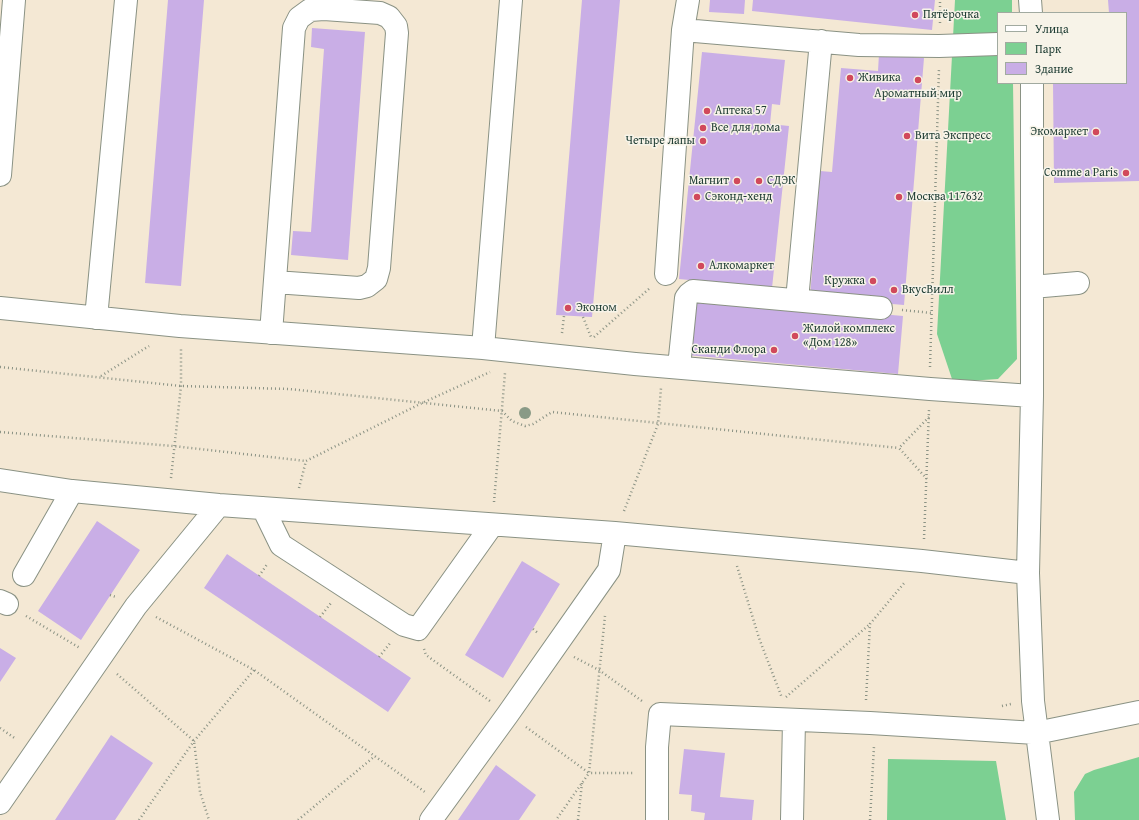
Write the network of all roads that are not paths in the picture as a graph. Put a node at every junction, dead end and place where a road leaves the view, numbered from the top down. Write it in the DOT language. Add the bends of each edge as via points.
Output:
graph roads {
  1 [pos="14,0"];
  2 [pos="126,0"];
  3 [pos="511,0"];
  4 [pos="688,0"];
  5 [pos="1030,0"];
  6 [pos="1031,12"];
  7 [pos="683,30"];
  8 [pos="821,42"];
  9 [pos="997,44"];
  10 [pos="1032,84"];
  11 [pos="0,175"];
  12 [pos="666,274"];
  13 [pos="274,282"];
  14 [pos="1078,283"];
  15 [pos="1032,287"];
  16 [pos="797,300"];
  17 [pos="0,308"];
  18 [pos="881,308"];
  19 [pos="96,318"];
  20 [pos="271,333"];
  21 [pos="484,348"];
  22 [pos="671,367"];
  23 [pos="1032,396"];
  24 [pos="0,480"];
  25 [pos="72,491"];
  26 [pos="219,505"];
  27 [pos="263,508"];
  28 [pos="492,525"];
  29 [pos="615,534"];
  30 [pos="1028,573"];
  31 [pos="24,575"];
  32 [pos="1139,712"];
  33 [pos="794,720"];
  34 [pos="1036,733"];
  35 [pos="0,803"];
  36 [pos="437,812"];
  37 [pos="657,820"];
  38 [pos="792,820"];
  39 [pos="1048,820"];
  1 -- 11 [label="street"];
  2 -- 19 [label="street"];
  3 -- 21 [label="street"];
  4 -- 7 [label="street"];
  5 -- 6 [label="street"];
  7 -- 8 [label="street"];
  7 -- 12 [label="street"];
  8 -- 9 [label="street" via="939,46"];
  8 -- 16 [label="street"];
  10 -- 15 [label="street"];
  13 -- 13 [label="street" via="294,28 299,18 310,10 380,13 389,17 396,26 397,33 379,268 376,279 359,288"];
  13 -- 20 [label="street"];
  14 -- 15 [label="street"];
  15 -- 23 [label="street"];
  16 -- 18 [label="street"];
  16 -- 22 [label="street" via="690,292 686,298"];
  17 -- 19 [label="street"];
  19 -- 20 [label="street"];
  20 -- 21 [label="street"];
  21 -- 22 [label="street"];
  22 -- 23 [label="street"];
  23 -- 30 [label="street"];
  24 -- 25 [label="street"];
  25 -- 26 [label="street"];
  25 -- 31 [label="street"];
  26 -- 27 [label="street"];
  26 -- 35 [label="street" via="136,606"];
  27 -- 28 [label="street"];
  27 -- 28 [label="street" via="281,545 404,625 418,630"];
  28 -- 29 [label="street"];
  29 -- 30 [label="street"];
  29 -- 36 [label="street" via="609,570"];
  30 -- 34 [label="street"];
  32 -- 34 [label="street"];
  33 -- 34 [label="street"];
  33 -- 37 [label="street" via="660,714 657,747"];
  33 -- 38 [label="street"];
  34 -- 39 [label="street"];
}
